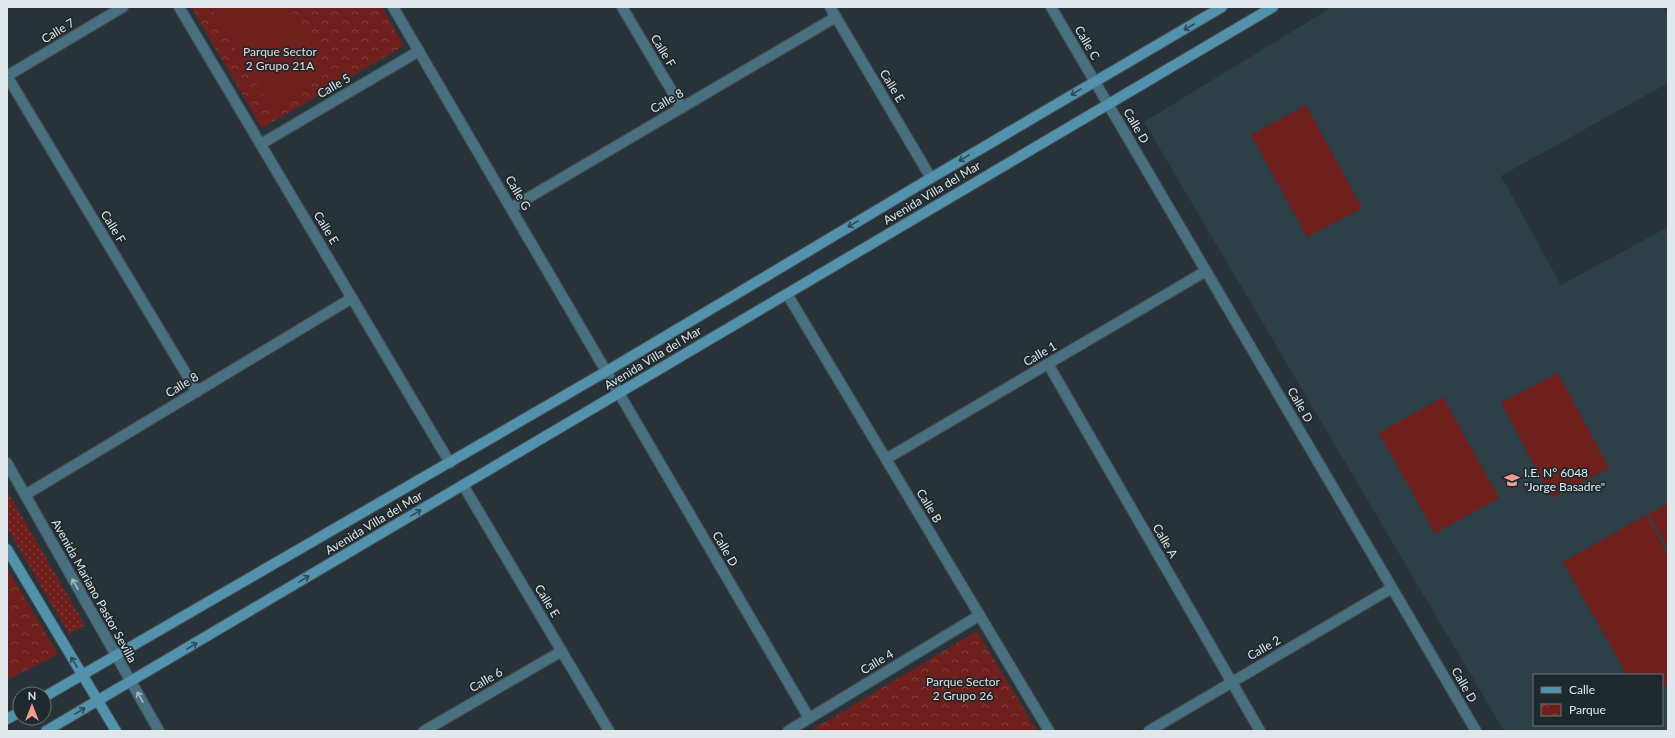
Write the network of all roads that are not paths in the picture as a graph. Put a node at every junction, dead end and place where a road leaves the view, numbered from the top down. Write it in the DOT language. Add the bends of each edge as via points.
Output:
graph roads {
  1 [pos="122,7"];
  2 [pos="179,7"];
  3 [pos="394,7"];
  4 [pos="622,7"];
  5 [pos="830,7"];
  6 [pos="1051,7"];
  7 [pos="1222,7"];
  8 [pos="1273,7"];
  9 [pos="836,17"];
  10 [pos="419,51"];
  11 [pos="7,76"];
  12 [pos="1094,81"];
  13 [pos="1101,93"];
  14 [pos="1108,105"];
  15 [pos="682,108"];
  16 [pos="261,144"];
  17 [pos="931,178"];
  18 [pos="511,208"];
  19 [pos="1206,271"];
  20 [pos="787,294"];
  21 [pos="352,298"];
  22 [pos="1048,364"];
  23 [pos="607,371"];
  24 [pos="197,392"];
  25 [pos="619,393"];
  26 [pos="886,459"];
  27 [pos="7,462"];
  28 [pos="450,462"];
  29 [pos="463,485"];
  30 [pos="25,495"];
  31 [pos="7,549"];
  32 [pos="1392,588"];
  33 [pos="980,615"];
  34 [pos="562,651"];
  35 [pos="115,656"];
  36 [pos="82,675"];
  37 [pos="131,682"];
  38 [pos="1232,682"];
  39 [pos="52,692"];
  40 [pos="97,701"];
  41 [pos="809,718"];
  42 [pos="46,731"];
  43 [pos="116,731"];
  44 [pos="160,731"];
  45 [pos="424,731"];
  46 [pos="609,731"];
  47 [pos="788,731"];
  48 [pos="1049,731"];
  49 [pos="1149,731"];
  50 [pos="1260,731"];
  51 [pos="1476,731"];
  1 -- 11 [label="street, Calle 7"];
  2 -- 16 [label="street, Calle E"];
  3 -- 10 [label="street, Calle G"];
  4 -- 15 [label="street, Calle F"];
  5 -- 9 [label="street, Calle E"];
  6 -- 12 [label="street, Calle C"];
  7 -- 12 [label="street, Avenida Villa del Mar, one-way"];
  8 -- 14 [label="street, Avenida Villa del Mar"];
  9 -- 15 [label="street, Calle 8"];
  9 -- 17 [label="street, Calle E"];
  10 -- 16 [label="street, Calle 5"];
  10 -- 18 [label="street, Calle G"];
  11 -- 24 [label="street, Calle F"];
  12 -- 13 [label="street, Calle C"];
  12 -- 17 [label="street, Avenida Villa del Mar, one-way"];
  13 -- 14 [label="street, Calle D"];
  14 -- 19 [label="street, Calle D"];
  14 -- 20 [label="street, Avenida Villa del Mar"];
  15 -- 18 [label="street, Calle 8"];
  16 -- 21 [label="street, Calle E"];
  17 -- 23 [label="street, Avenida Villa del Mar, one-way"];
  18 -- 23 [label="street, Calle G"];
  19 -- 22 [label="street, Calle 1"];
  19 -- 32 [label="street, Calle D"];
  20 -- 25 [label="street, Avenida Villa del Mar"];
  20 -- 26 [label="street, Calle B"];
  21 -- 24 [label="street, Calle 8"];
  21 -- 28 [label="street, Calle E"];
  22 -- 26 [label="street, Calle 1"];
  22 -- 38 [label="street, Calle A"];
  23 -- 25 [label="street, Calle G"];
  23 -- 28 [label="street, Avenida Villa del Mar"];
  24 -- 30 [label="street, Calle 8"];
  25 -- 29 [label="street, Avenida Villa del Mar"];
  25 -- 41 [label="street, Calle D"];
  26 -- 33 [label="street, Calle B"];
  27 -- 30 [label="street, Avenida Mariano Pastor Sevilla"];
  28 -- 35 [label="street, Avenida Villa del Mar"];
  29 -- 34 [label="street, Calle E"];
  37 -- 29 [label="street, Avenida Villa del Mar, one-way"];
  35 -- 30 [label="street, Avenida Mariano Pastor Sevilla, one-way"];
  36 -- 31 [label="street, one-way"];
  32 -- 38 [label="street, Calle 2"];
  32 -- 51 [label="street, Calle D"];
  33 -- 41 [label="street, Calle 4"];
  33 -- 48 [label="street, Calle B"];
  34 -- 45 [label="street, Calle 6"];
  34 -- 46 [label="street, Calle E"];
  35 -- 36 [label="street, Avenida Villa del Mar"];
  35 -- 37 [label="street, Avenida Mariano Pastor Sevilla"];
  36 -- 39 [label="street, Avenida Villa del Mar"];
  36 -- 40 [label="street"];
  37 -- 40 [label="street, Avenida Villa del Mar"];
  44 -- 37 [label="street, Avenida Mariano Pastor Sevilla, one-way"];
  38 -- 49 [label="street, Calle 2"];
  38 -- 50 [label="street, Calle A"];
  42 -- 40 [label="street, Avenida Villa del Mar, one-way"];
  40 -- 43 [label="street"];
  41 -- 47 [label="street, Calle 4"];
}
